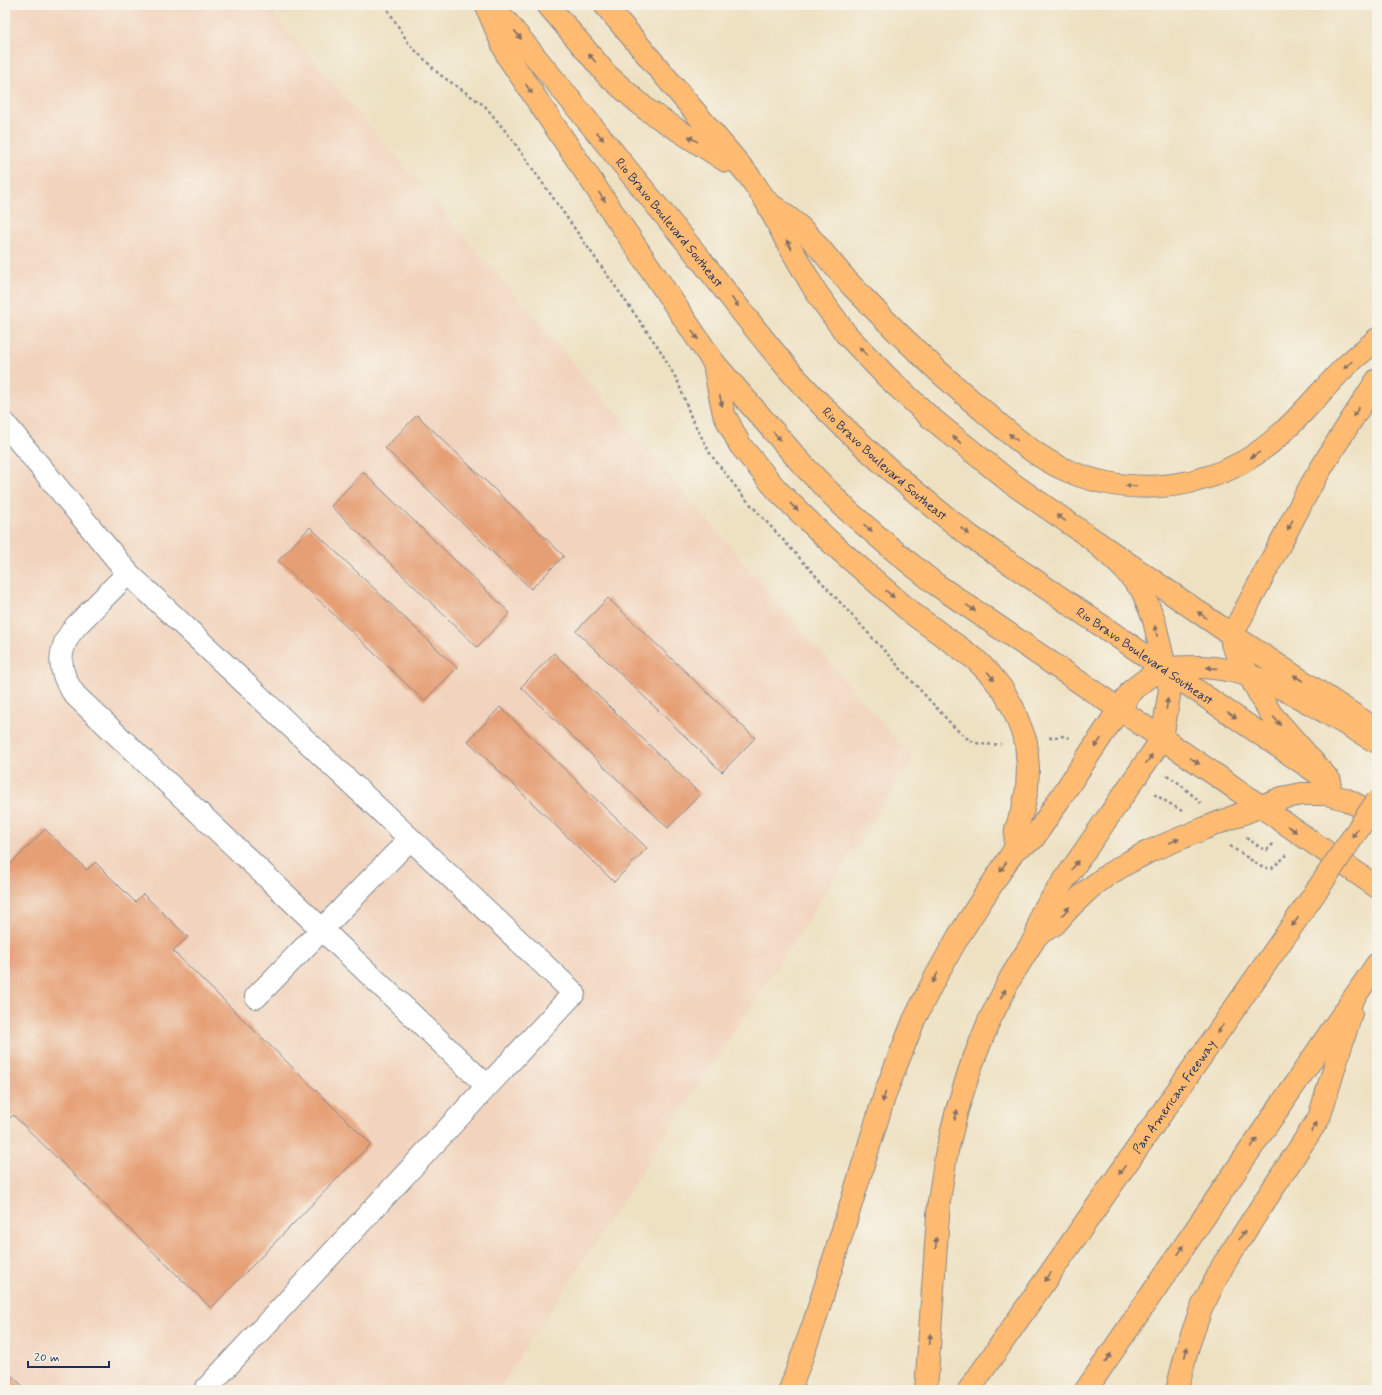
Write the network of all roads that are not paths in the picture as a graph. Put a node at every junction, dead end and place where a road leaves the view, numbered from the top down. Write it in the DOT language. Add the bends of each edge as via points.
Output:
graph roads {
  1 [pos="485,5"];
  2 [pos="493,5"];
  3 [pos="548,5"];
  4 [pos="605,5"];
  5 [pos="749,176"];
  6 [pos="766,201"];
  7 [pos="1377,339"];
  8 [pos="714,363"];
  9 [pos="1377,380"];
  10 [pos="5,424"];
  11 [pos="1093,540"];
  12 [pos="128,573"];
  13 [pos="1232,635"];
  14 [pos="1165,670"];
  15 [pos="1250,676"];
  16 [pos="1120,710"];
  17 [pos="1377,730"];
  18 [pos="1162,740"];
  19 [pos="1377,742"];
  20 [pos="1330,782"];
  21 [pos="1377,801"];
  22 [pos="1260,806"];
  23 [pos="1377,814"];
  24 [pos="410,839"];
  25 [pos="1015,849"];
  26 [pos="1377,887"];
  27 [pos="323,929"];
  28 [pos="1037,935"];
  29 [pos="1367,979"];
  30 [pos="256,998"];
  31 [pos="487,1086"];
  32 [pos="205,1390"];
  33 [pos="790,1390"];
  34 [pos="926,1390"];
  35 [pos="969,1390"];
  36 [pos="1086,1390"];
  37 [pos="1177,1390"];
  1 -- 8 [label="main road, one-way" via="508,57"];
  2 -- 14 [label="main road, Rio Bravo Boulevard Southeast, one-way" via="756,330 840,424 970,536"];
  5 -- 3 [label="main road, one-way" via="647,110 607,75"];
  4 -- 5 [label="main road"];
  5 -- 6 [label="main road"];
  7 -- 6 [label="main road, one-way" via="1341,370 1283,433 1239,464 1200,480 1176,485 1148,487 1093,480 1043,458 959,391 901,337 802,229"];
  11 -- 6 [label="main road, one-way" via="970,451 931,418 846,334 816,292"];
  8 -- 16 [label="main road, one-way" via="802,464 869,529 937,585"];
  8 -- 25 [label="main road, one-way" via="724,414 740,445 777,490 913,614 976,659 1003,690 1026,742 1027,755 1027,789 1016,829"];
  9 -- 13 [label="main road, one-way" via="1311,485"];
  10 -- 12 [label="street"];
  13 -- 11 [label="main road, one-way"];
  14 -- 11 [label="main road, one-way" via="1154,620 1142,590"];
  12 -- 24 [label="street"];
  12 -- 27 [label="street" via="76,626 64,643 61,664 68,686"];
  13 -- 15 [label="main road" via="1232,644"];
  17 -- 13 [label="main road, one-way"];
  15 -- 14 [label="main road, one-way" via="1207,667"];
  14 -- 16 [label="main road" via="1132,690"];
  18 -- 14 [label="main road, one-way" via="1170,689"];
  14 -- 20 [label="main road, Rio Bravo Boulevard Southeast, one-way"];
  15 -- 19 [label="main road" via="1308,701"];
  15 -- 20 [label="main road, one-way" via="1271,714"];
  16 -- 18 [label="main road"];
  16 -- 25 [label="main road, one-way" via="1033,839"];
  18 -- 22 [label="main road, one-way"];
  28 -- 18 [label="main road, one-way" via="1041,914"];
  20 -- 23 [label="main road, Rio Bravo Boulevard Southeast"];
  21 -- 35 [label="main road, Pan American Freeway, one-way, bridge"];
  22 -- 23 [label="main road" via="1302,794 1326,794 1345,799"];
  22 -- 26 [label="main road, one-way"];
  28 -- 22 [label="main road, one-way" via="1055,924 1089,889 1129,862"];
  24 -- 27 [label="street"];
  24 -- 31 [label="street" via="574,993"];
  25 -- 33 [label="main road, one-way" via="938,971 899,1055 814,1323"];
  27 -- 30 [label="street"];
  27 -- 31 [label="street"];
  34 -- 28 [label="main road, one-way" via="939,1201 951,1133 971,1066 989,1021 1011,977"];
  36 -- 29 [label="main road, one-way"];
  37 -- 29 [label="main road, one-way" via="1188,1346 1223,1265 1319,1118"];
  31 -- 32 [label="street"];
}
